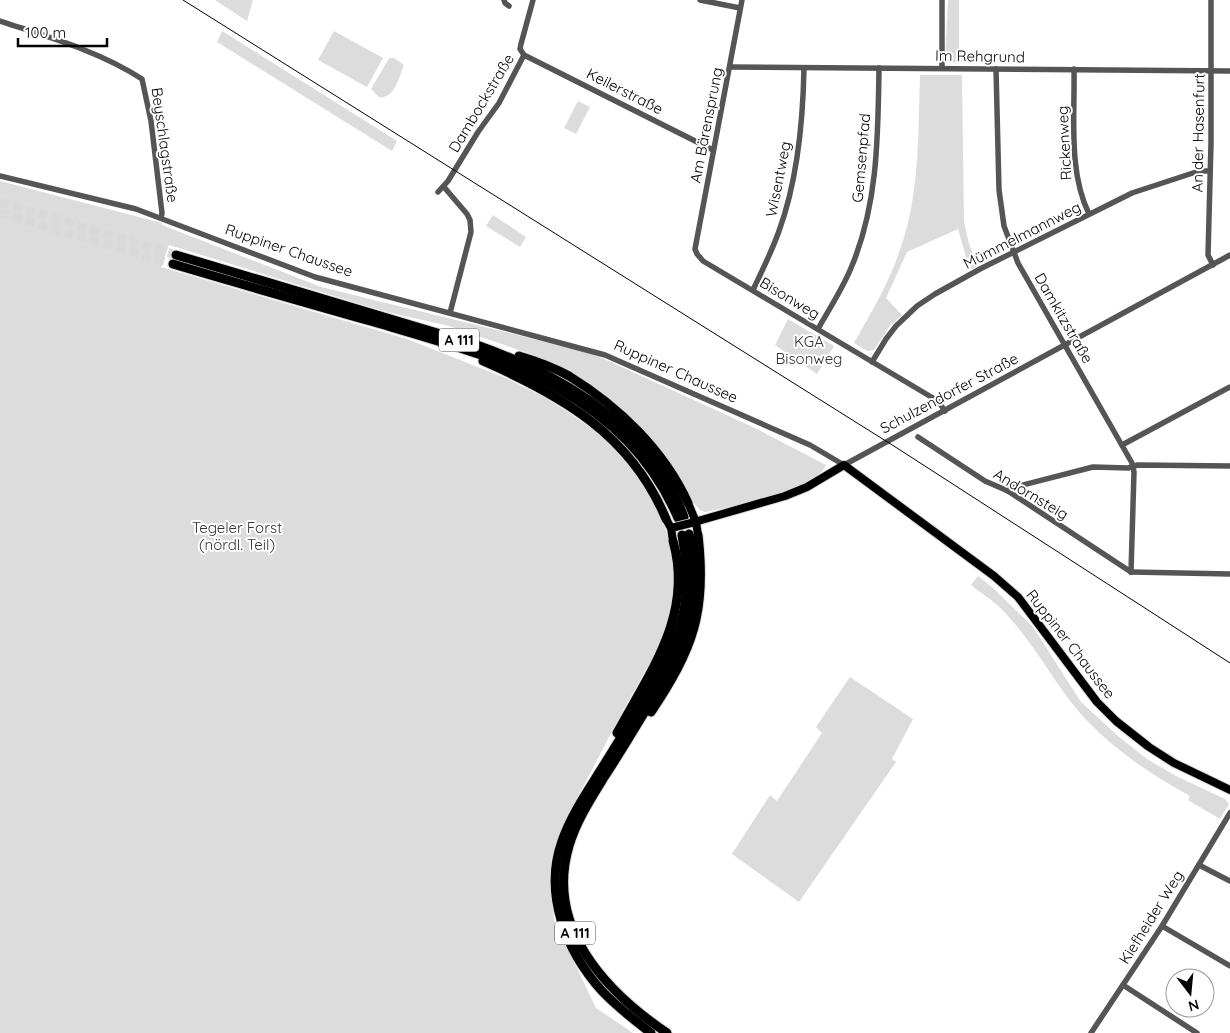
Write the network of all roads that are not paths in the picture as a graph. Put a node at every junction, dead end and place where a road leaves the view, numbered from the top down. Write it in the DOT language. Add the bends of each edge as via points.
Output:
graph roads {
  1 [pos="504,0"];
  2 [pos="533,0"];
  3 [pos="700,0"];
  4 [pos="742,0"];
  5 [pos="942,0"];
  6 [pos="1211,0"];
  7 [pos="510,6"];
  8 [pos="740,8"];
  9 [pos="0,21"];
  10 [pos="524,55"];
  11 [pos="730,67"];
  12 [pos="804,68"];
  13 [pos="879,68"];
  14 [pos="942,68"];
  15 [pos="996,69"];
  16 [pos="1074,69"];
  17 [pos="1211,70"];
  18 [pos="1230,71"];
  19 [pos="713,150"];
  20 [pos="1210,171"];
  21 [pos="0,176"];
  22 [pos="444,187"];
  23 [pos="438,192"];
  24 [pos="1089,214"];
  25 [pos="161,218"];
  26 [pos="1014,252"];
  27 [pos="697,254"];
  28 [pos="176,255"];
  29 [pos="1230,255"];
  30 [pos="173,264"];
  31 [pos="1213,265"];
  32 [pos="753,290"];
  33 [pos="450,313"];
  34 [pos="397,321"];
  35 [pos="818,329"];
  36 [pos="434,340"];
  37 [pos="1065,345"];
  38 [pos="872,362"];
  39 [pos="1230,387"];
  40 [pos="945,411"];
  41 [pos="918,437"];
  42 [pos="1122,445"];
  43 [pos="844,465"];
  44 [pos="1133,466"];
  45 [pos="1230,466"];
  46 [pos="1008,491"];
  47 [pos="688,503"];
  48 [pos="666,519"];
  49 [pos="682,523"];
  50 [pos="690,534"];
  51 [pos="673,541"];
  52 [pos="1131,572"];
  53 [pos="1230,574"];
  54 [pos="1230,790"];
  55 [pos="587,799"];
  56 [pos="1230,813"];
  57 [pos="1199,865"];
  58 [pos="1230,881"];
  59 [pos="1162,926"];
  60 [pos="1230,966"];
  61 [pos="1123,985"];
  62 [pos="651,1033"];
  63 [pos="667,1033"];
  64 [pos="1090,1033"];
  65 [pos="1197,1033"];
  1 -- 7 [label="street"];
  2 -- 10 [label="street, Dambockstraße" via="520,49"];
  3 -- 8 [label="street"];
  4 -- 8 [label="street, Am Bärensprung"];
  5 -- 14 [label="street"];
  6 -- 17 [label="street, An der Hasenfurt"];
  8 -- 11 [label="street, Am Bärensprung"];
  9 -- 25 [label="street, Beyschlagstraße" via="56,39 142,79 154,141"];
  10 -- 19 [label="street, Keilerstraße"];
  10 -- 22 [label="street, Dambockstraße" via="499,103"];
  11 -- 12 [label="street, Im Rehgrund"];
  11 -- 19 [label="street, Am Bärensprung"];
  12 -- 13 [label="street, Im Rehgrund"];
  12 -- 32 [label="street, Wisentweg" via="791,191 780,229"];
  13 -- 14 [label="street, Im Rehgrund"];
  13 -- 35 [label="street, Gemsenpfad" via="876,157 870,207 852,266"];
  14 -- 15 [label="street, Im Rehgrund"];
  15 -- 16 [label="street, Im Rehgrund"];
  15 -- 26 [label="street, Damkitzstraße" via="999,191 1004,226"];
  16 -- 17 [label="street, Im Rehgrund"];
  16 -- 24 [label="street, Rickenweg" via="1076,170"];
  17 -- 18 [label="street, Im Rehgrund"];
  17 -- 20 [label="street, An der Hasenfurt"];
  19 -- 27 [label="street, Am Bärensprung"];
  20 -- 24 [label="street, Mümmelmannweg" via="1132,193"];
  20 -- 31 [label="street, An der Hasenfurt" via="1208,255"];
  21 -- 25 [label="street, Ruppiner Chaussee" via="114,203"];
  22 -- 23 [label="street, Dambockstraße"];
  22 -- 33 [label="street" via="467,214 471,232"];
  24 -- 26 [label="street, Mümmelmannweg"];
  25 -- 33 [label="street, Ruppiner Chaussee" via="315,277"];
  26 -- 37 [label="street, Damkitzstraße"];
  26 -- 38 [label="street, Mümmelmannweg" via="917,306 896,326"];
  27 -- 32 [label="street, Bisonweg" via="703,261"];
  28 -- 34 [label="highway, A 111"];
  29 -- 31 [label="street, Schulzendorfer Straße"];
  30 -- 36 [label="highway, A 111"];
  31 -- 37 [label="street, Schulzendorfer Straße"];
  32 -- 35 [label="street, Bisonweg"];
  33 -- 43 [label="street, Ruppiner Chaussee" via="606,355 810,445"];
  34 -- 47 [label="highway" via="478,341 569,376 614,409 645,439 668,468"];
  34 -- 49 [label="highway, A 111" via="507,356 585,398 646,451 673,490"];
  35 -- 38 [label="street, Bisonweg"];
  36 -- 48 [label="highway" via="532,384 586,418 632,461 654,493"];
  36 -- 49 [label="highway, A 111" via="534,375 579,402 615,430 644,460"];
  37 -- 40 [label="street, Schulzendorfer Straße"];
  37 -- 42 [label="street, Damkitzstraße"];
  38 -- 40 [label="street, Bisonweg" via="938,401"];
  39 -- 42 [label="street"];
  40 -- 43 [label="street, Schulzendorfer Straße"];
  41 -- 46 [label="street, Andornsteig" via="985,481"];
  42 -- 44 [label="street, Damkitzstraße"];
  43 -- 49 [label="main road, Schulzendorfer Straße" via="785,496"];
  43 -- 54 [label="main road, Ruppiner Chaussee" via="1018,597 1097,702 1116,721 1174,764"];
  44 -- 45 [label="street"];
  44 -- 46 [label="street" via="1093,467"];
  44 -- 52 [label="street, Damkitzstraße"];
  46 -- 52 [label="street, Andornsteig"];
  47 -- 49 [label="main road"];
  48 -- 49 [label="main road"];
  49 -- 50 [label="main road"];
  49 -- 51 [label="main road"];
  50 -- 55 [label="highway, A 111" via="694,584 685,634 662,684"];
  51 -- 55 [label="highway" via="679,587 676,610 663,650"];
  52 -- 53 [label="street"];
  55 -- 62 [label="highway, A 111" via="573,816 556,864 555,886 561,920 573,950 594,981 614,1004"];
  55 -- 63 [label="highway, A 111" via="565,862 568,915 583,950 604,980 635,1010"];
  56 -- 57 [label="street, Kiefheider Weg"];
  57 -- 58 [label="street"];
  57 -- 59 [label="street, Kiefheider Weg"];
  59 -- 60 [label="street"];
  59 -- 61 [label="street, Kiefheider Weg"];
  61 -- 64 [label="street, Kiefheider Weg"];
  61 -- 65 [label="street"];
}
